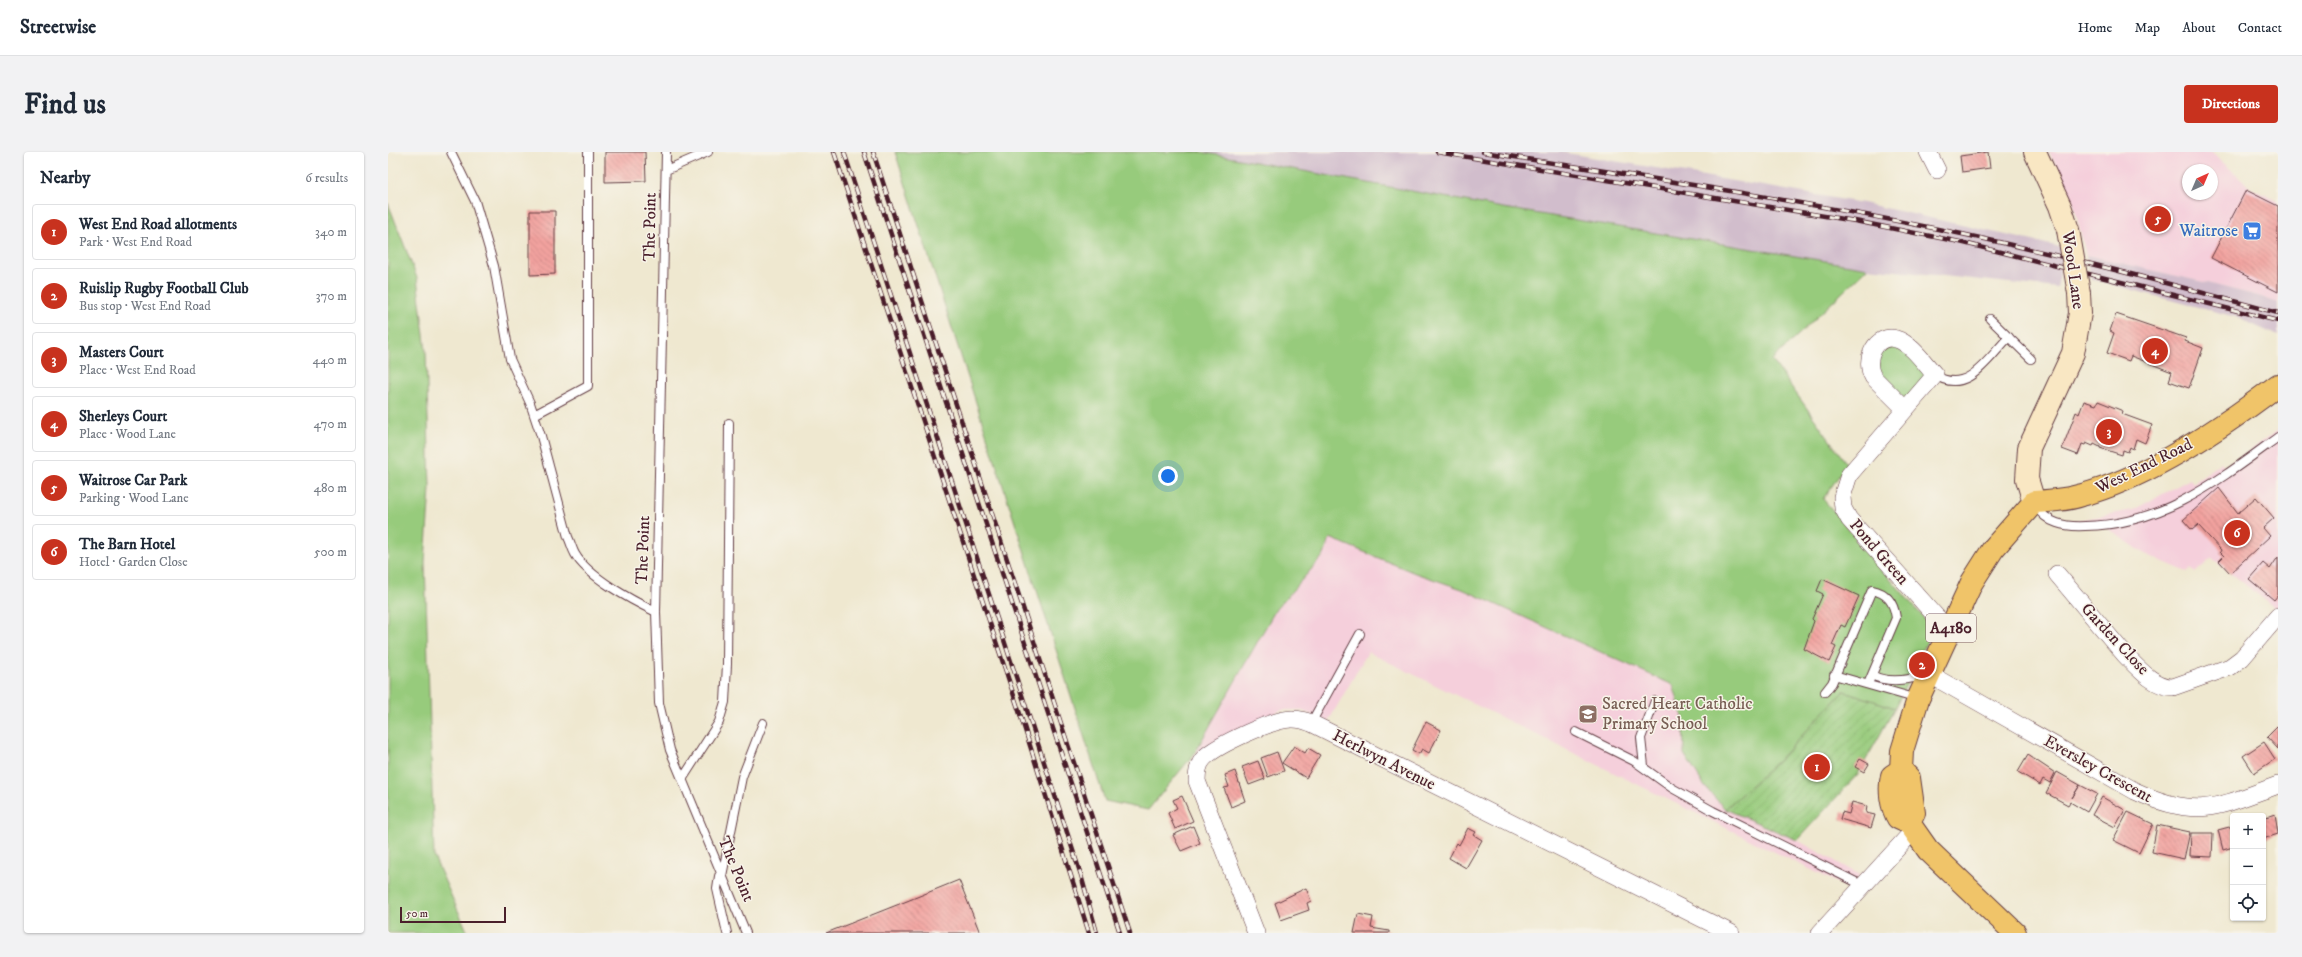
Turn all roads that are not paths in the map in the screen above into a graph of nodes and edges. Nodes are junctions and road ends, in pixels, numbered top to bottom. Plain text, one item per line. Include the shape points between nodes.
1 (450, 152) edge
2 (588, 152) edge
3 (666, 152) edge
4 (708, 152) edge
5 (1928, 152) edge
6 (2035, 152) edge
7 (666, 170) junction
8 (1937, 170) dead end
9 (1990, 319) dead end
10 (2009, 337) junction
11 (2031, 359) dead end
12 (1935, 375) junction
13 (2278, 385) edge
14 (1906, 409) junction
15 (534, 415) junction
16 (729, 423) dead end
17 (2278, 437) edge
18 (2034, 502) junction
19 (2057, 574) dead end
20 (656, 612) junction
21 (2278, 616) edge
22 (1949, 631) junction
23 (1360, 634) dead end
24 (1929, 674) junction
25 (1834, 675) junction
26 (1872, 675) junction
27 (1868, 684) junction
28 (1824, 692) dead end
29 (1918, 699) junction
30 (1655, 701) dead end
31 (763, 723) dead end
32 (1311, 724) junction
33 (1576, 732) dead end
34 (1644, 766) junction
35 (683, 778) junction
36 (2278, 784) edge
37 (1911, 827) junction
38 (722, 876) junction
39 (1862, 885) junction
40 (727, 933) edge
41 (746, 933) edge
42 (1256, 933) edge
43 (1731, 933) edge
44 (1820, 933) edge
45 (2015, 933) edge

1 - 15 lane via 475,201 494,266 510,359
2 - 15 lane via 588,386
3 - 7 lane, The Point
4 - 7 lane
5 - 8 street
6 - 18 street, Wood Lane, bridge via 2068,230 2080,313 2073,353 2029,448 2027,479
7 - 20 lane, The Point
9 - 10 lane
10 - 11 lane
10 - 12 lane via 1963,381 1950,382
12 - 14 street, Pond Green
12 - 14 street via 1906,345 1895,338 1883,340 1871,353 1868,365 1873,377
13 - 18 main road, West End Road via 2217,428 2123,480 2081,496
14 - 22 street, Pond Green via 1849,475 1844,484 1843,508 1849,519
15 - 20 lane via 568,537 576,555 585,566 609,585 634,602
16 - 35 lane via 725,702 715,731
17 - 18 lane via 2215,483 2177,505 2137,520 2104,526 2066,526 2045,517
18 - 22 main road, A4180 via 1982,564
19 - 21 street, Garden Close via 2137,668 2165,687 2173,687 2230,666 2242,658
20 - 35 lane, The Point via 659,703 670,750
22 - 24 main road, A4180
23 - 32 lane
24 - 26 lane via 1912,679 1881,680
24 - 29 main road, A4180
24 - 36 street, Eversley Crescent via 2135,792 2157,801 2178,807 2220,807
25 - 26 lane via 1872,590 1888,597 1896,618
25 - 27 lane
25 - 28 lane via 1832,683
26 - 27 lane
27 - 29 lane
29 - 37 main road, A4180 via 1902,752 1901,770 1909,778 1914,813
30 - 34 lane via 1641,738
31 - 38 lane via 742,777
32 - 42 street, Herlwyn Avenue via 1294,719 1277,721 1223,745 1203,758 1197,771 1197,781
32 - 43 street, Herlwyn Avenue
33 - 34 lane
34 - 39 lane via 1672,788 1713,812
35 - 38 lane, The Point
37 - 39 street
37 - 45 main road via 1928,850
38 - 40 lane via 719,876 717,889
38 - 41 lane, The Point
39 - 44 street

